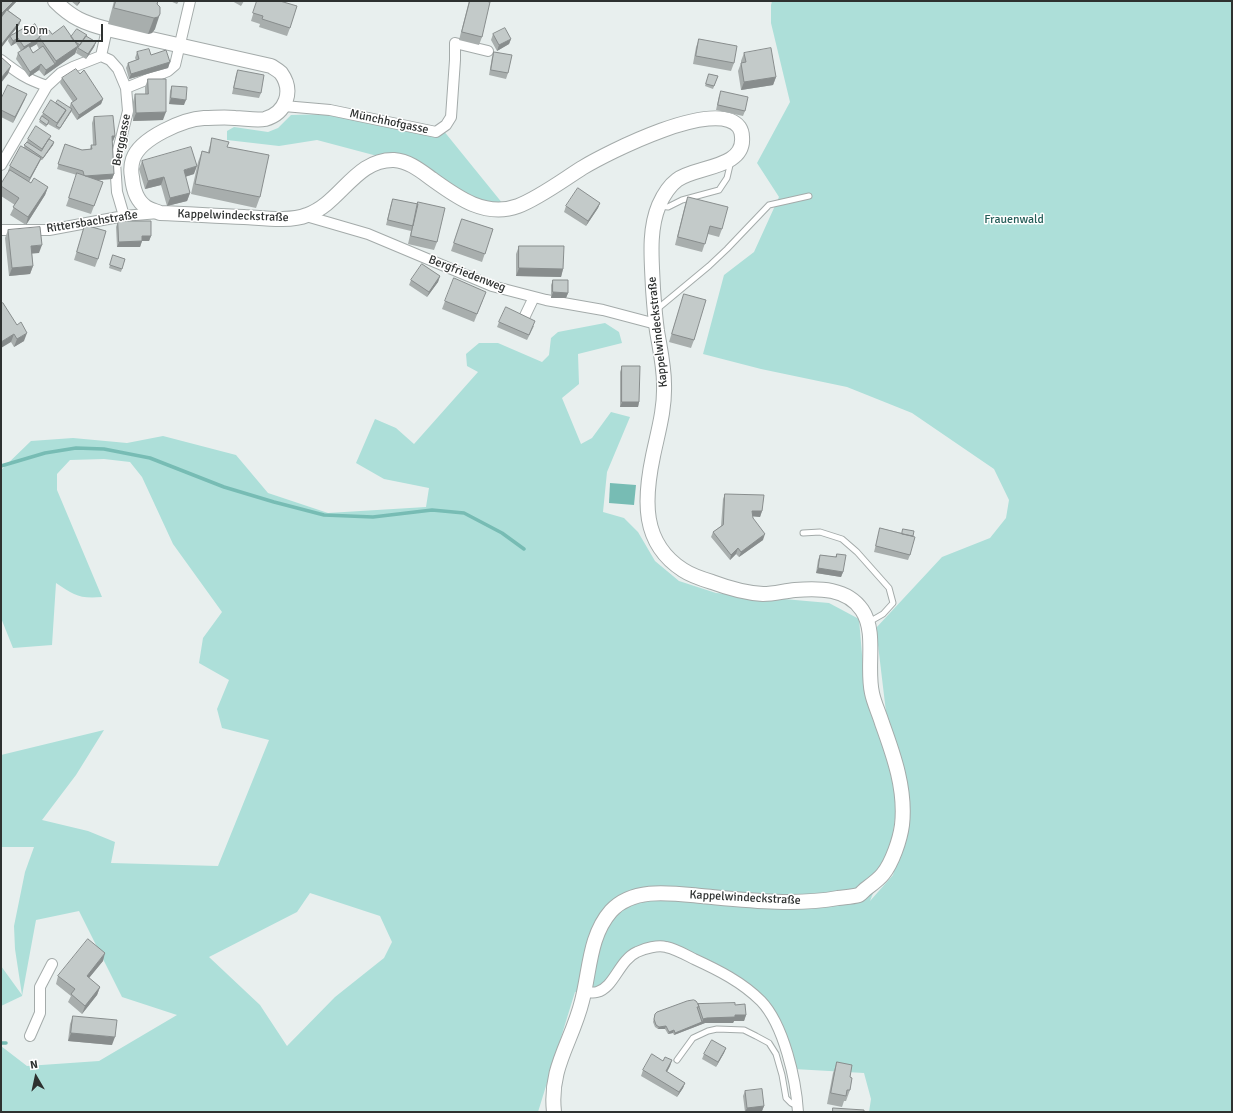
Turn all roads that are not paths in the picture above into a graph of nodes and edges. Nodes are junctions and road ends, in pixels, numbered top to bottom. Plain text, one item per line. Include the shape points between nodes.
1 (55, 1) edge
2 (190, 1) edge
3 (107, 29) junction
4 (180, 46) junction
5 (488, 50) dead end
6 (101, 56) junction
7 (1, 60) edge
8 (47, 86) junction
9 (126, 88) junction
10 (284, 106) junction
11 (732, 158) junction
12 (1, 165) edge
13 (809, 196) dead end
14 (659, 206) junction
15 (160, 213) junction
16 (124, 216) junction
17 (306, 216) junction
18 (1, 230) edge
19 (534, 297) junction
20 (655, 318) junction
21 (524, 320) edge
22 (803, 533) dead end
23 (869, 622) junction
24 (52, 964) dead end
25 (585, 992) junction
26 (30, 1036) dead end
27 (677, 1060) dead end
28 (798, 1109) edge
29 (554, 1112) edge

1 - 3 street via 75,18
2 - 4 street
3 - 4 street
3 - 6 street
4 - 9 street via 175,65 168,71
4 - 10 street via 271,66 280,73 285,83 287,95
5 - 10 street, Münchhofgasse via 455,43 451,117 446,125 436,132 330,110
6 - 8 street via 62,73
6 - 9 street, Berggasse via 110,60 118,69
7 - 8 street via 30,80
8 - 12 street
9 - 16 street, Berggasse via 128,111 115,162 117,192
10 - 15 street, Kappelwindeckstraße via 272,117 263,120 203,118 188,121 150,139 133,158 131,171 138,199 146,207
11 - 14 street, Kappelwindeckstraße via 678,179 670,186
11 - 14 lane via 727,178 719,190 682,200 668,207
11 - 17 street, Kappelwindeckstraße via 738,154 742,141 738,126 722,119 695,121 630,143 587,165 524,204 492,209 463,200 406,162 392,160 376,163 361,171 326,204
13 - 20 lane via 769,205
14 - 20 street, Kappelwindeckstraße via 652,235
15 - 16 street, Rittersbachstraße
15 - 17 street, Kappelwindeckstraße via 263,218
16 - 18 street, Rittersbachstraße via 49,230
17 - 19 street, Bergfriedenweg via 368,234 492,286
19 - 20 street, Bergfriedenweg
19 - 21 street
20 - 23 street, Kappelwindeckstraße via 664,379 664,408 648,477 647,509 650,528 659,545 669,559 682,570 726,587 767,594 820,589 840,592 854,601
22 - 23 lane via 820,532 842,539 889,588 893,603 883,614
23 - 25 street, Kappelwindeckstraße via 869,674 872,694 896,766 903,814 901,834 882,876 859,895 823,901 761,901 669,893 645,894 628,899 613,908 599,928
24 - 26 street via 40,987 40,1013
25 - 28 street via 598,992 611,983 619,969 636,952 652,948 666,947 736,980 762,1002 776,1025 790,1062
25 - 29 street, Kappelwindeckstraße via 555,1074 552,1097
27 - 28 lane via 693,1038 708,1031 744,1030 769,1043 776,1054 786,1098

